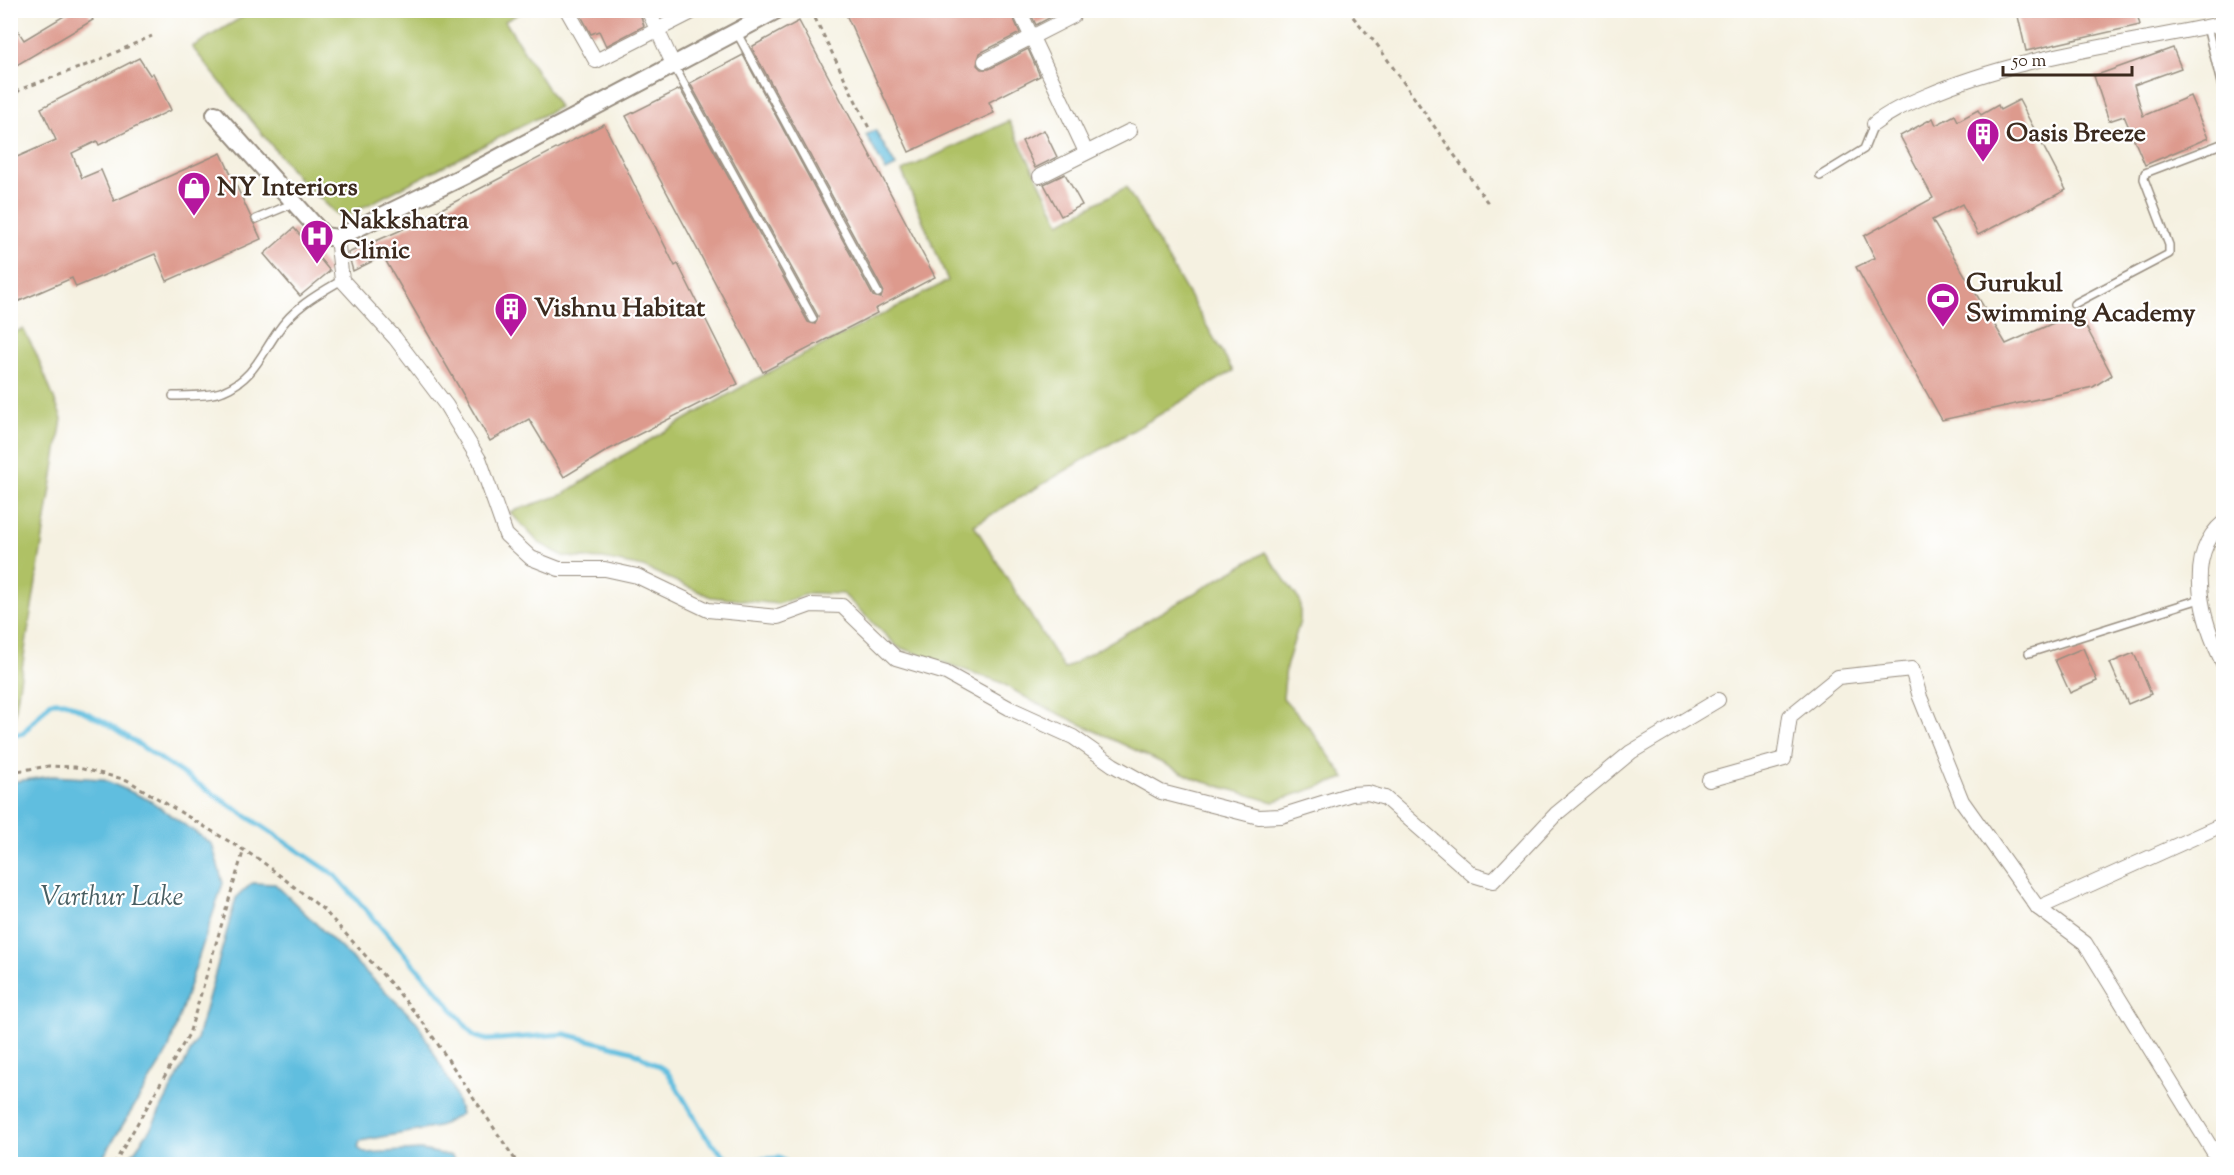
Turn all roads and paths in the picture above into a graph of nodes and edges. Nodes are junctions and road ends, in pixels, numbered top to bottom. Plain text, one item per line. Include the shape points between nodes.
1 (567, 10) edge
2 (648, 10) edge
3 (696, 10) edge
4 (777, 10) edge
5 (811, 10) edge
6 (1019, 10) edge
7 (1347, 10) edge
8 (1073, 16) dead end
9 (2223, 23) edge
10 (2206, 27) junction
11 (657, 30) junction
12 (737, 33) junction
13 (152, 36) dead end
14 (1031, 37) junction
15 (985, 61) dead end
16 (674, 66) junction
17 (2223, 95) edge
18 (10, 99) edge
19 (215, 114) dead end
20 (1874, 124) joint
21 (869, 128) dead end
22 (1130, 131) dead end
23 (2223, 143) edge
24 (1086, 152) junction
25 (1040, 176) dead end
26 (1820, 176) dead end
27 (294, 203) junction
28 (1490, 206) dead end
29 (256, 219) dead end
30 (338, 238) junction
31 (342, 280) junction
32 (878, 293) dead end
33 (2074, 304) dead end
34 (813, 319) dead end
35 (173, 396) dead end
36 (2223, 522) edge
37 (2200, 599) junction
38 (2028, 653) dead end
39 (2223, 664) edge
40 (1718, 700) dead end
41 (10, 772) edge
42 (1709, 780) dead end
43 (2223, 824) edge
44 (244, 849) junction
45 (2038, 908) junction
46 (114, 1164) edge
47 (518, 1164) edge
48 (2221, 1164) edge

1 - 11 street via 596,61
2 - 11 street
3 - 11 street
4 - 12 street
5 - 21 path
6 - 14 street
7 - 28 path via 1378,46
8 - 14 street
9 - 10 street
10 - 17 lane
10 - 20 street via 1992,71 1946,87 1886,114
11 - 16 street
12 - 16 street
12 - 32 lane
13 - 18 path via 21,89
14 - 15 street
14 - 24 street
16 - 30 street
16 - 34 lane
19 - 27 street
20 - 26 lane via 1864,149
22 - 24 street
23 - 33 lane via 2145,173 2169,254
24 - 25 street
27 - 29 lane
27 - 30 street via 324,236
30 - 31 street
31 - 35 lane via 303,302 278,330 246,378 221,392
31 - 40 street via 395,338 446,405 480,461 506,535 531,558 559,569 605,569 637,576 708,610 778,617 811,605 842,606 896,658 946,673 1073,737 1161,792 1259,817 1281,816 1352,794 1376,795 1385,798 1473,875 1493,881 1556,814 1631,752
36 - 37 street via 2209,537 2201,562
37 - 38 lane
37 - 39 street via 2211,640
41 - 44 path via 49,766 104,772 127,780
42 - 45 street via 1785,759 1790,716 1838,677 1912,669 1962,801
43 - 45 street
44 - 46 path via 189,1034
44 - 47 path via 324,910 393,986 425,1025
45 - 48 street via 2085,943

